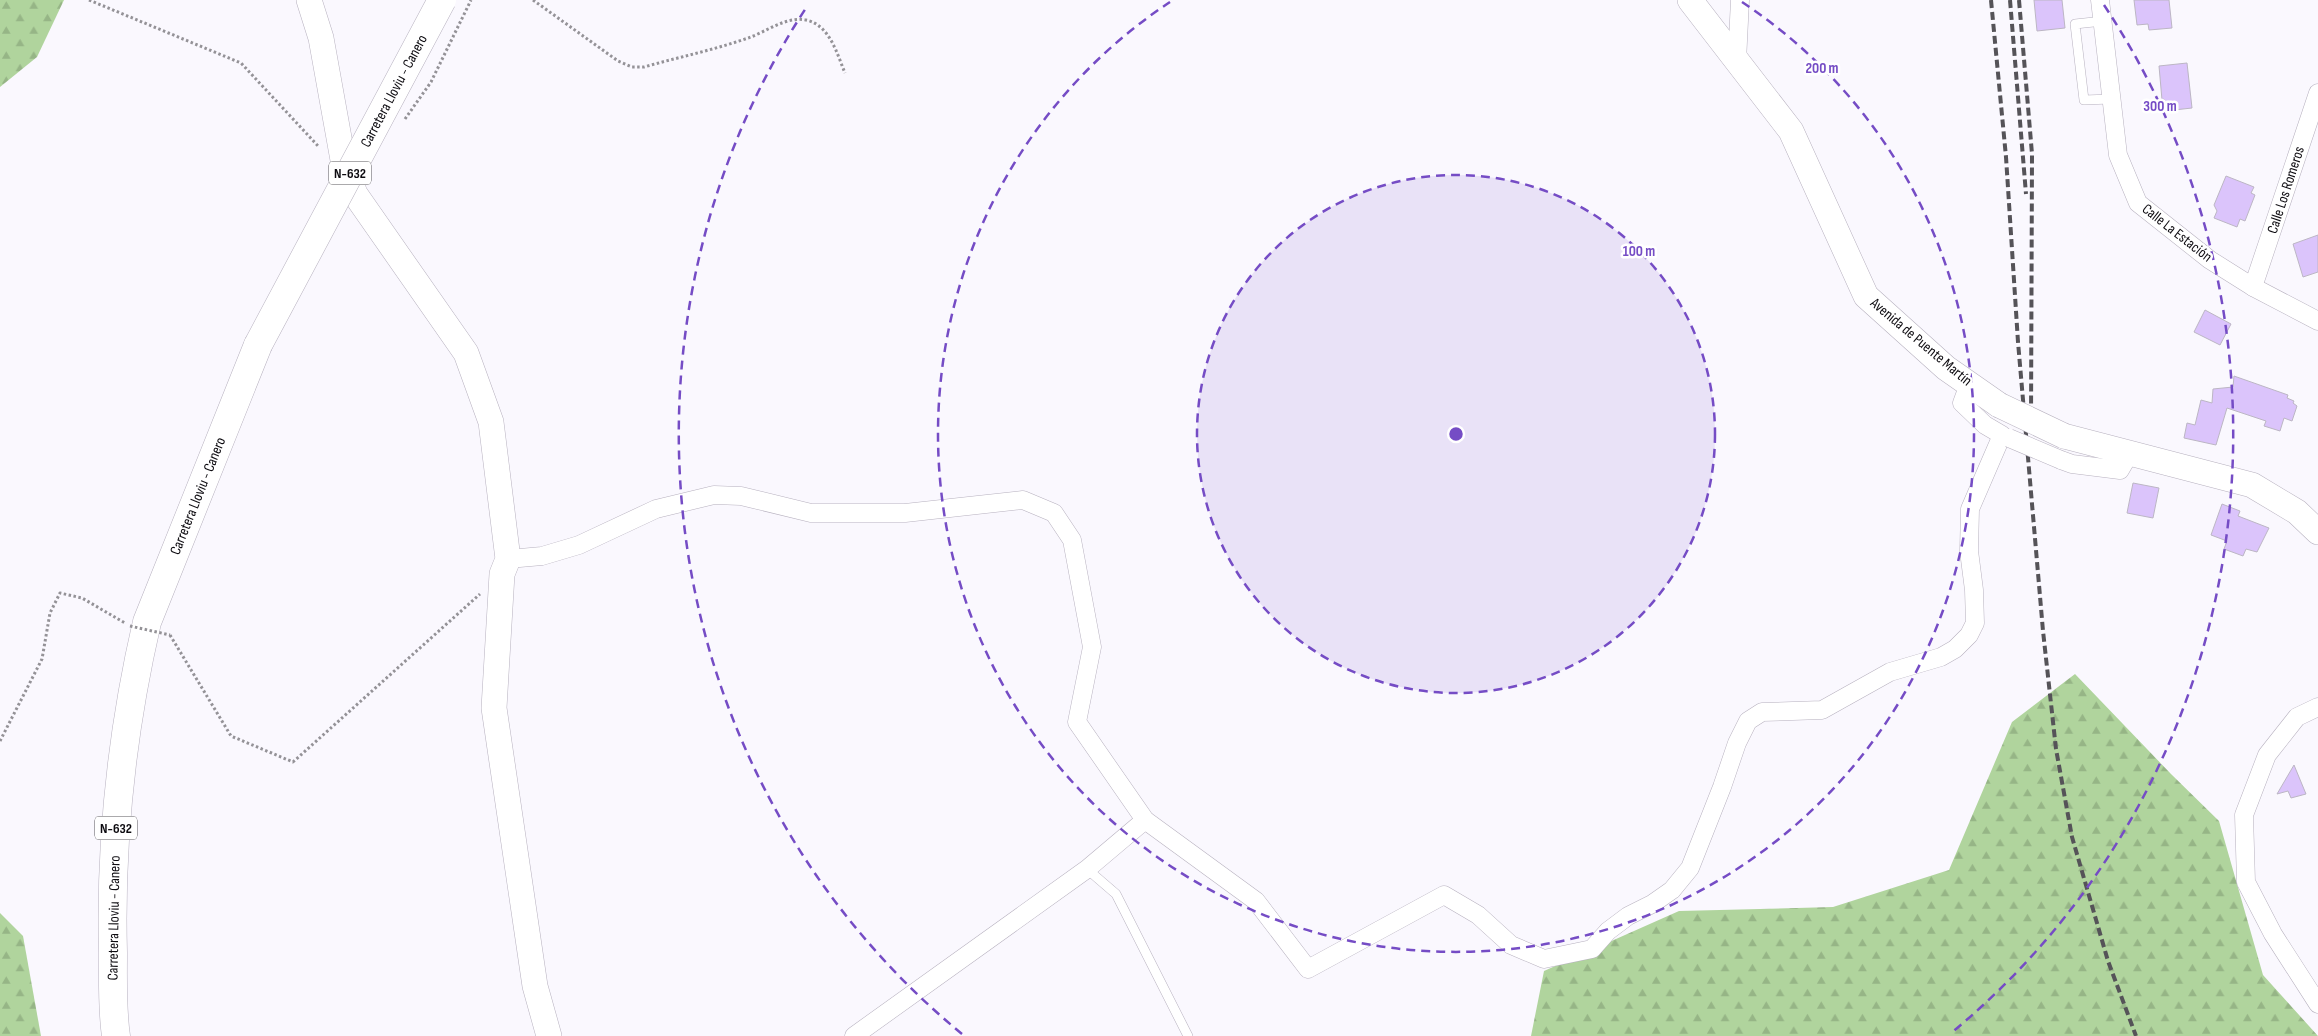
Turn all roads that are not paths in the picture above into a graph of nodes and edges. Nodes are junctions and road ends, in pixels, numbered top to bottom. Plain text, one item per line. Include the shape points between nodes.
1 (309, 0) edge
2 (442, 0) edge
3 (1690, 0) edge
4 (1740, 0) edge
5 (2100, 0) edge
6 (2102, 21) junction
7 (1737, 61) junction
8 (2318, 93) edge
9 (2111, 99) junction
10 (2253, 287) junction
11 (2318, 321) edge
12 (1969, 384) junction
13 (2006, 437) junction
14 (2062, 448) junction
15 (2318, 532) edge
16 (505, 566) junction
17 (2318, 707) edge
18 (1145, 820) junction
19 (1087, 869) junction
20 (2318, 1004) edge
21 (116, 1036) edge
22 (549, 1036) edge
23 (854, 1036) edge
24 (1188, 1036) edge

1 - 16 street via 321,38 343,160 355,194 466,353 491,422
2 - 21 highway, Carretera Lloviu - Canero / N-632, bridge via 258,345 147,622 119,783 112,899
3 - 7 street, Avenida de Puente Martín
4 - 7 street
5 - 6 street, Calle La Estación
6 - 9 street, Calle La Estación
6 - 9 lane via 2075,24 2084,100
7 - 12 street, Avenida de Puente Martín via 1791,131 1866,296 1946,368
8 - 10 street, Calle Los Romeros
9 - 10 street, Calle La Estación via 2118,154 2138,203 2210,260
10 - 11 street, Calle La Estación
12 - 13 street via 1962,402 1985,425
12 - 14 street, Avenida de Puente Martín, bridge
13 - 14 street, bridge
13 - 18 street via 1970,509 1969,551 1975,623 1969,635 1956,649 1941,658 1890,672 1822,710 1762,712 1748,721 1690,868 1672,890 1628,916 1592,949 1544,959 1511,946 1478,915 1444,895 1308,969 1256,901
14 - 15 street, Avenida de Puente Martín via 2130,453 2252,485 2297,512
16 - 18 street via 579,545 656,510 714,495 741,496 811,513 905,513 1023,500 1054,514 1072,540 1092,647 1077,722
16 - 22 street via 494,708 535,986
17 - 20 street via 2297,717 2267,755 2244,815 2246,882
18 - 19 street
19 - 23 street
19 - 24 lane via 1116,894

